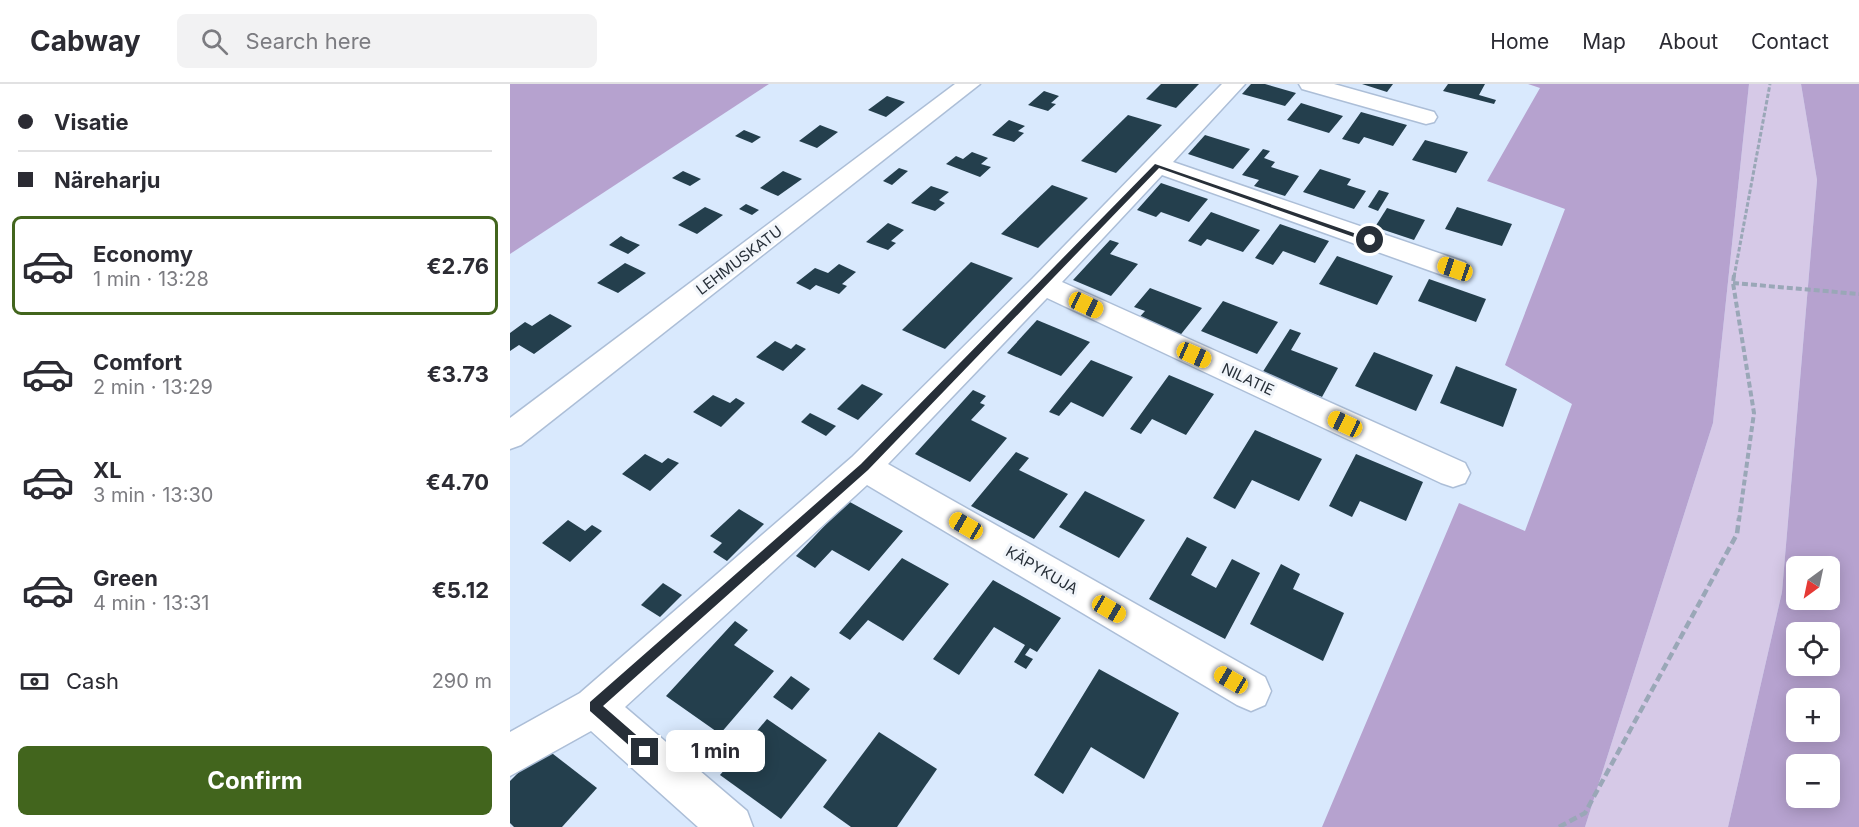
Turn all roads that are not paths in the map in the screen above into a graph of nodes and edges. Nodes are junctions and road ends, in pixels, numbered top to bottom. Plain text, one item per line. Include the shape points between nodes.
1 (969, 84) edge
2 (1234, 84) edge
3 (1310, 84) edge
4 (1426, 117) dead end
5 (1158, 165) junction
6 (1455, 269) dead end
7 (1043, 285) junction
8 (510, 435) edge
9 (864, 467) junction
10 (1453, 473) dead end
11 (1251, 692) dead end
12 (594, 706) junction
13 (510, 755) edge
14 (731, 827) edge

1 - 8 street, LEHMUSKATU
2 - 5 street
3 - 4 street
5 - 6 street
5 - 7 street
7 - 9 street
7 - 10 street, NILATIE
9 - 11 street, KÄPYKUJA
9 - 12 street
12 - 13 street
12 - 14 street

